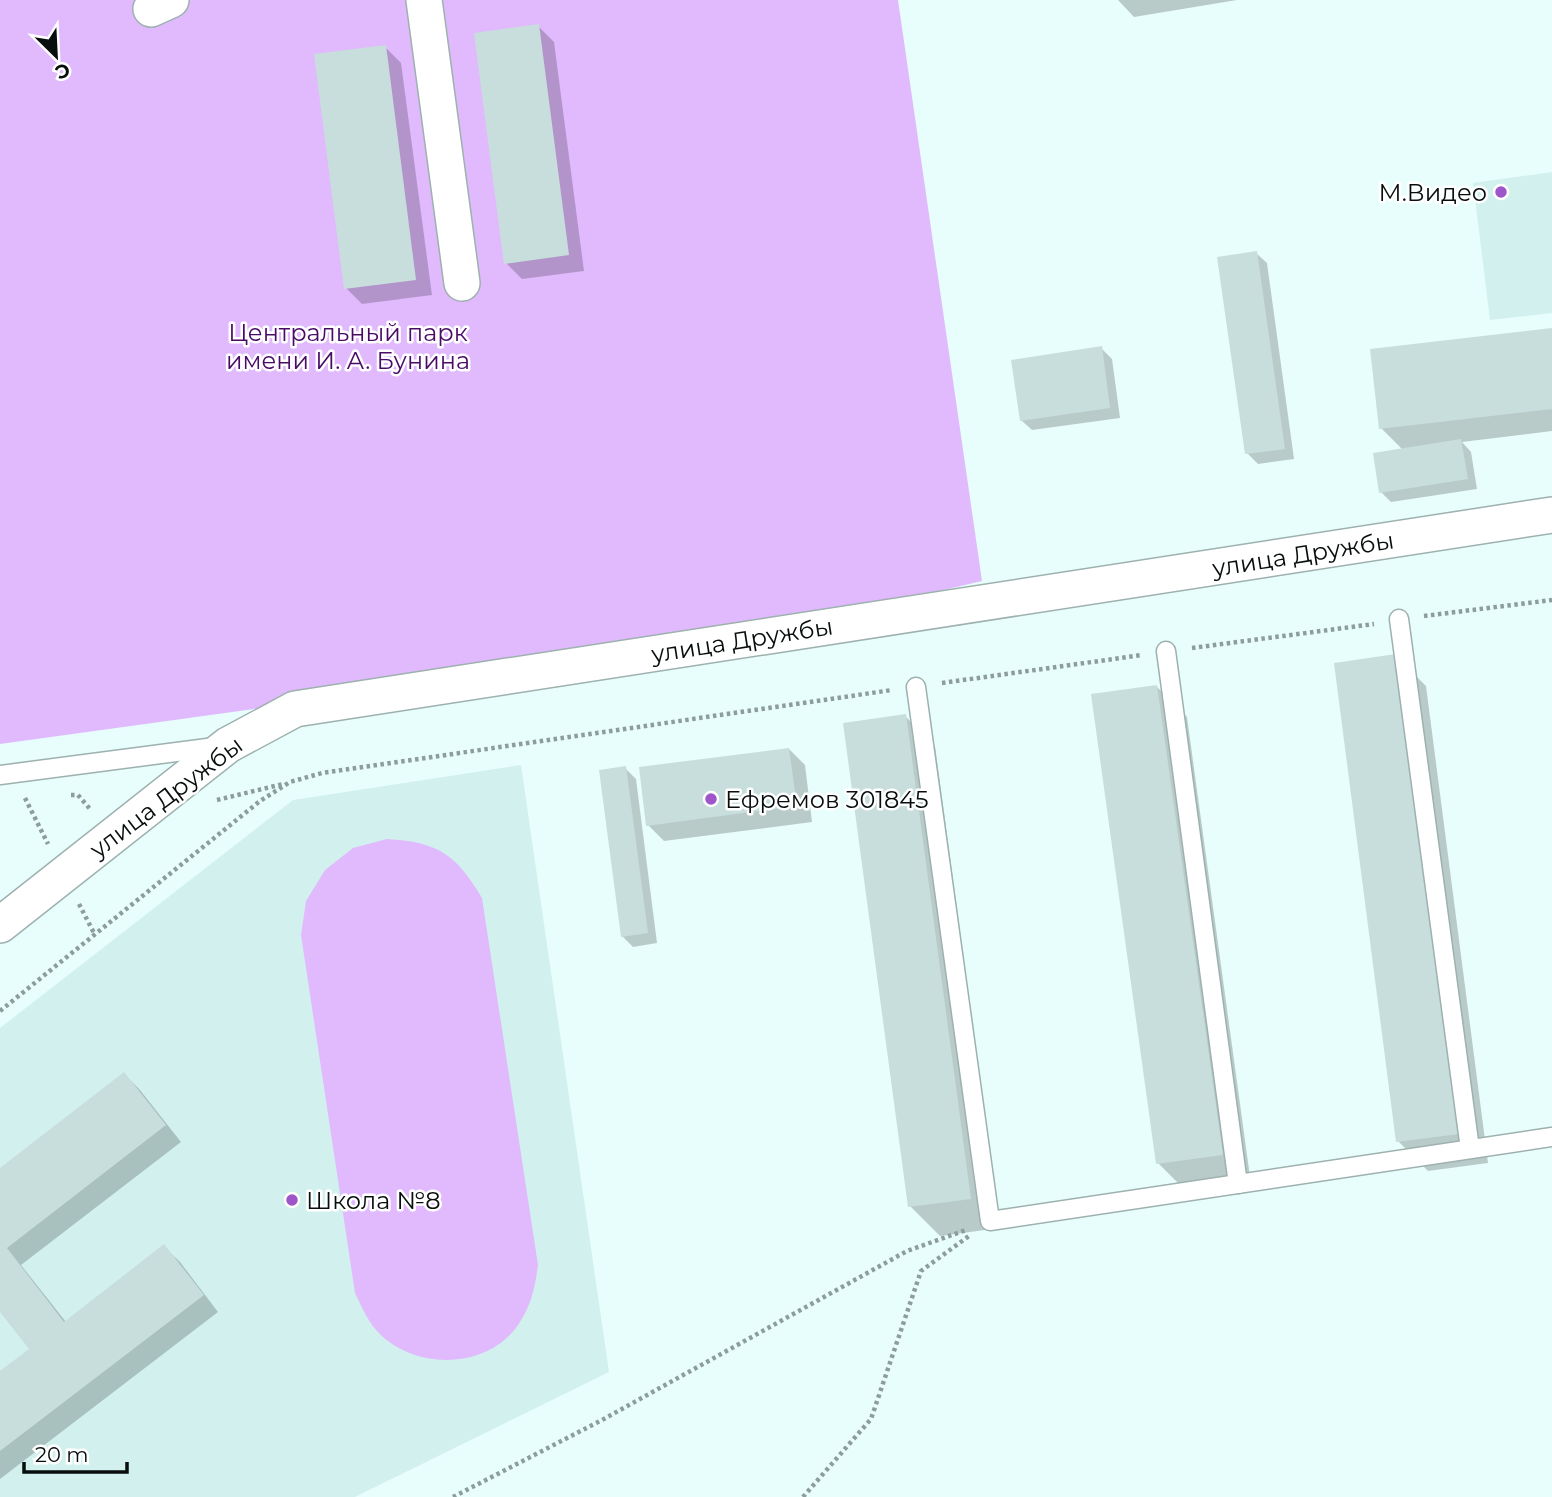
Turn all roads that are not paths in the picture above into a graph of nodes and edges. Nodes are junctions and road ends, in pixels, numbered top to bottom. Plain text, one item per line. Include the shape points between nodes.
1 (424, 0) edge
2 (463, 283) dead end
3 (1552, 515) edge
4 (1399, 619) road end
5 (1166, 651) road end
6 (916, 687) road end
7 (228, 745) junction
8 (0, 775) edge
9 (0, 925) edge
10 (1552, 1137) edge
11 (1470, 1149) junction
12 (1238, 1184) junction

1 - 2 street
3 - 7 street, улица Дружбы via 295,709
4 - 11 lane
5 - 12 lane
6 - 12 lane via 990,1222
7 - 8 lane
7 - 9 street, улица Дружбы
10 - 11 lane
11 - 12 lane

